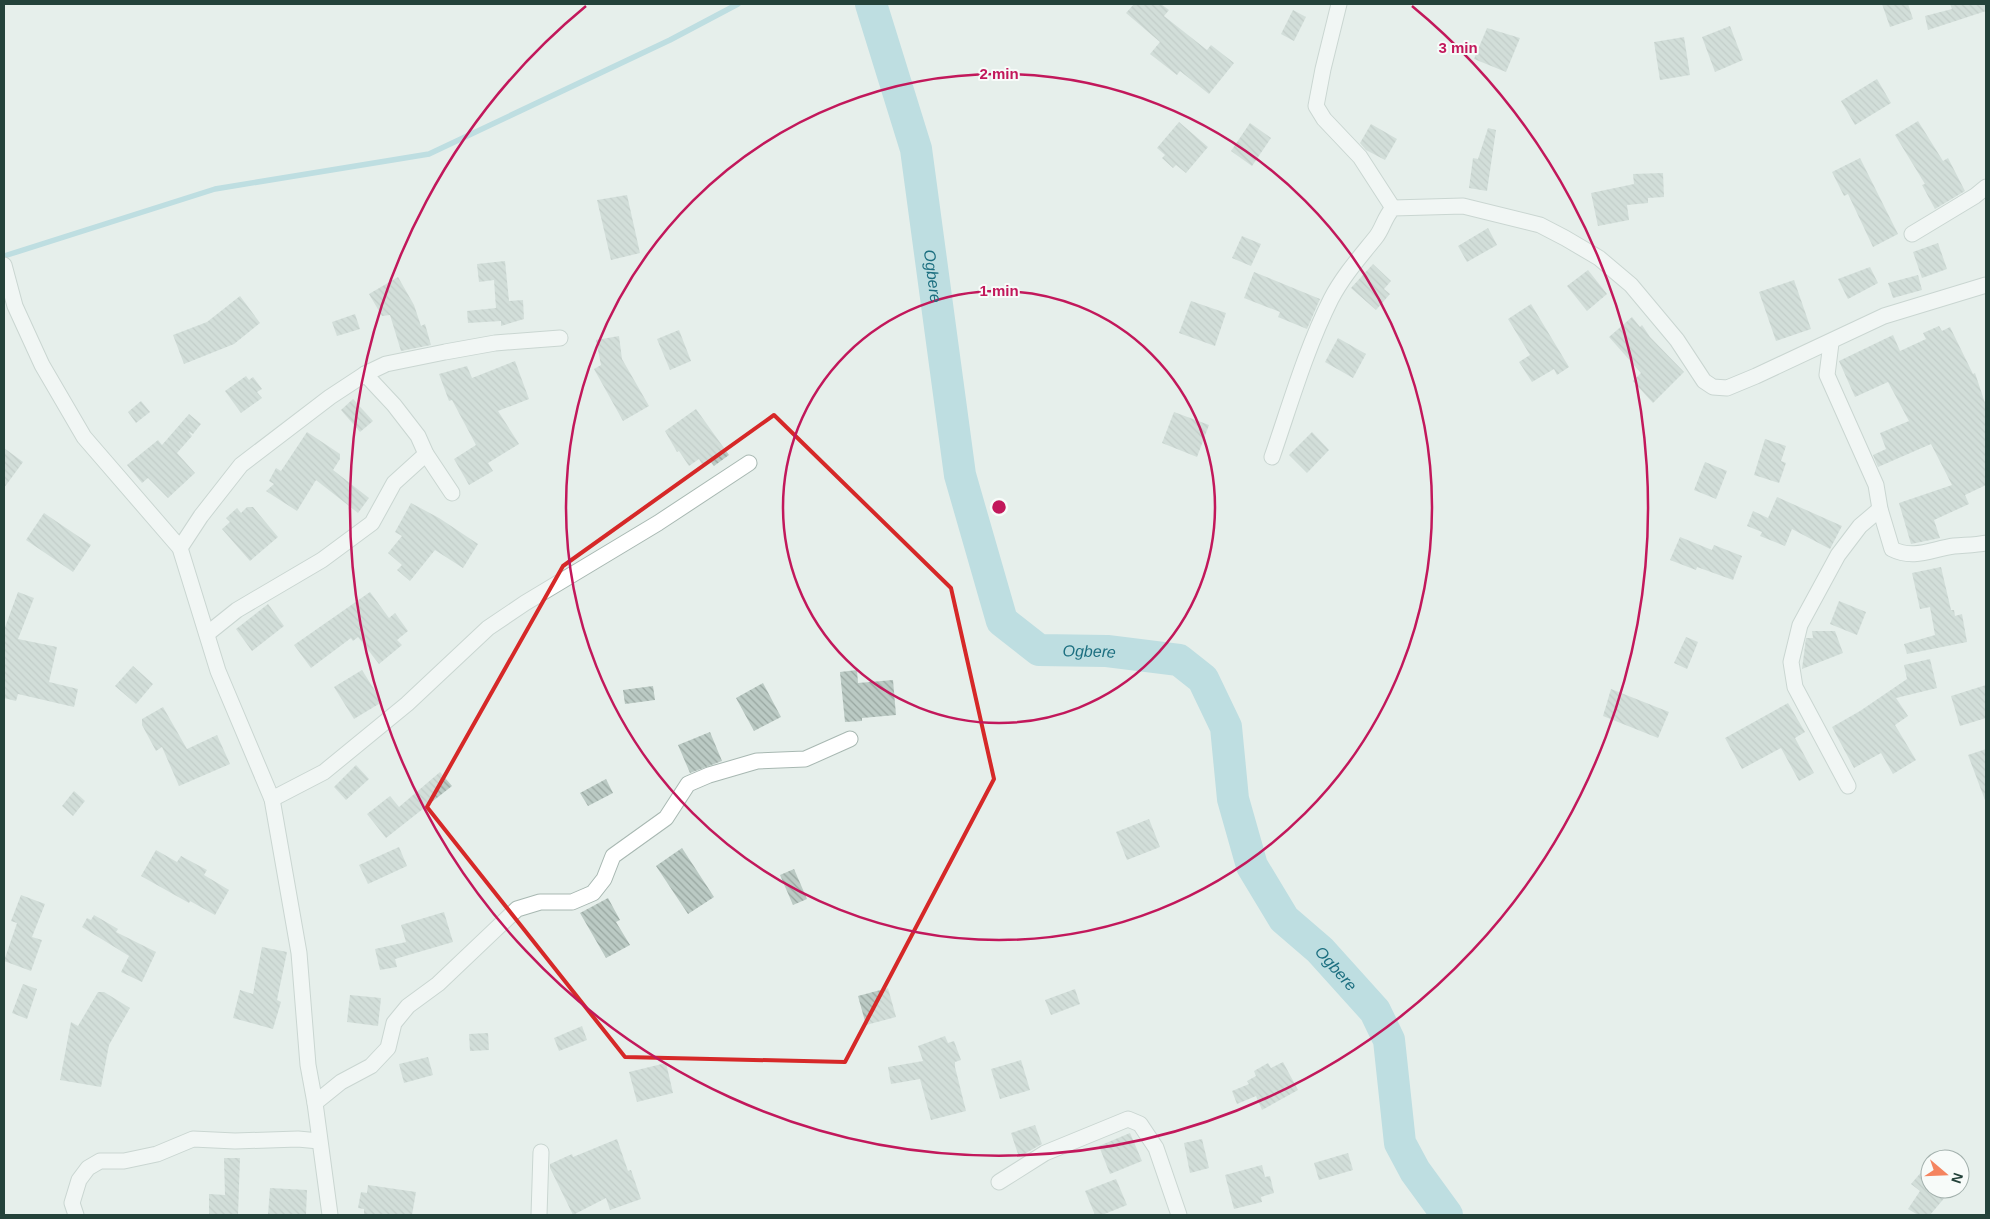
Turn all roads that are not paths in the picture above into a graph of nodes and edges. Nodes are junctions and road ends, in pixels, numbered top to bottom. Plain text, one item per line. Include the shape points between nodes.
1 (1339, 4) edge
2 (1986, 187) edge
3 (1394, 208) junction
4 (1912, 234) dead end
5 (4, 265) edge
6 (1986, 285) edge
7 (560, 338) dead end
8 (1831, 343) junction
9 (366, 374) junction
10 (426, 454) junction
11 (1272, 457) dead end
12 (749, 463) dead end
13 (452, 493) dead end
14 (1880, 509) junction
15 (1986, 543) edge
16 (180, 548) junction
17 (207, 634) junction
18 (850, 739) dead end
19 (1848, 786) dead end
20 (272, 799) junction
21 (315, 1103) junction
22 (319, 1141) junction
23 (541, 1152) dead end
24 (999, 1182) dead end
25 (76, 1215) edge
26 (330, 1215) edge
27 (539, 1215) edge
28 (1179, 1215) edge

1 - 3 street via 1316,106 1360,157
2 - 4 street
3 - 8 street via 1463,206 1540,225 1566,238 1599,258 1630,285 1677,340 1704,381 1713,387 1727,388
3 - 11 street via 1332,298 1316,333
5 - 16 street via 15,306 42,365 84,437
6 - 8 street via 1884,316
7 - 9 street via 495,343 445,352 386,364
8 - 14 street via 1827,374 1876,485
9 - 10 street via 418,436
9 - 16 street via 330,396 242,465
10 - 13 street
10 - 17 street via 394,483 372,523 322,560 237,610
12 - 20 street via 488,628 406,704 324,772
14 - 15 street via 1892,549 1903,554 1925,554 1952,546
14 - 19 street via 1860,526 1838,555 1800,625 1791,662 1795,687
16 - 17 street
17 - 20 street via 218,671
18 - 21 street via 805,759 757,761 688,784 666,818 613,856 604,879 593,893 572,902 540,902 517,909 438,984 408,1006 394,1023 388,1048 371,1066 341,1082
20 - 21 street via 299,953 308,1065
21 - 22 street
22 - 25 street via 193,1139 157,1154 124,1161 100,1161 88,1168 79,1180 72,1203
22 - 26 street
23 - 27 street
24 - 28 street via 1045,1153 1128,1119 1140,1124 1156,1148

